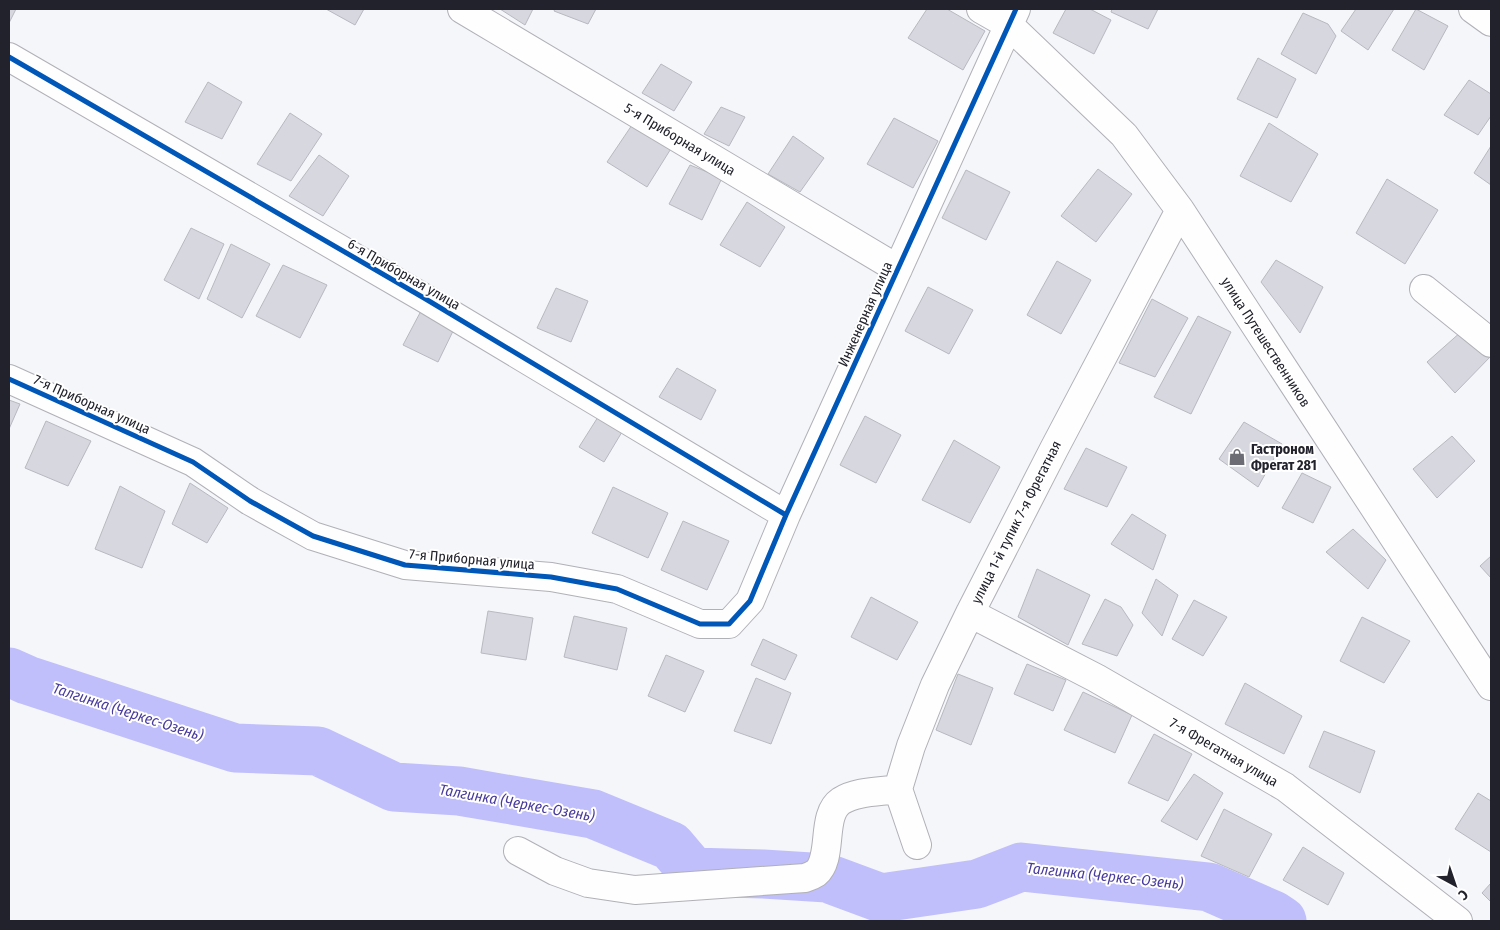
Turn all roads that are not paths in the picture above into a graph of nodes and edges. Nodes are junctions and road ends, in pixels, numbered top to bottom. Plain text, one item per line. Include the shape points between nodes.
1 (462, 9) edge
2 (981, 9) edge
3 (1473, 9) edge
4 (1012, 17) edge
5 (1491, 22) edge
6 (9, 57) edge
7 (1180, 210) junction
8 (898, 269) junction
9 (1424, 289) dead end
10 (1491, 343) edge
11 (9, 379) edge
12 (786, 515) junction
13 (970, 613) junction
14 (729, 624) joint
15 (1488, 674) edge
16 (898, 789) junction
17 (917, 845) dead end
18 (518, 851) dead end
19 (1458, 921) edge

1 - 8 street, 5-я Приборная улица
2 - 4 street, улица Путешественников
3 - 5 street
4 - 7 street, улица Путешественников via 1124,135
4 - 8 street, Инженерная улица
6 - 12 street, 6-я Приборная улица via 424,298
7 - 13 street, улица 1-й тупик 7-я Фрегатная
7 - 15 street, улица Путешественников
8 - 12 street, Инженерная улица
9 - 10 street
11 - 14 street, 7-я Приборная улица via 193,462 250,501 313,536 405,565 551,577 617,590 700,624
12 - 14 street, Инженерная улица via 750,601
13 - 16 street, улица 1-й тупик 7-я Фрегатная via 935,686
13 - 19 street, 7-я Фрегатная улица via 1096,678 1285,787
16 - 17 street
16 - 18 street via 853,796 840,802 832,813 823,861 816,872 805,878 635,890 588,883 555,871

